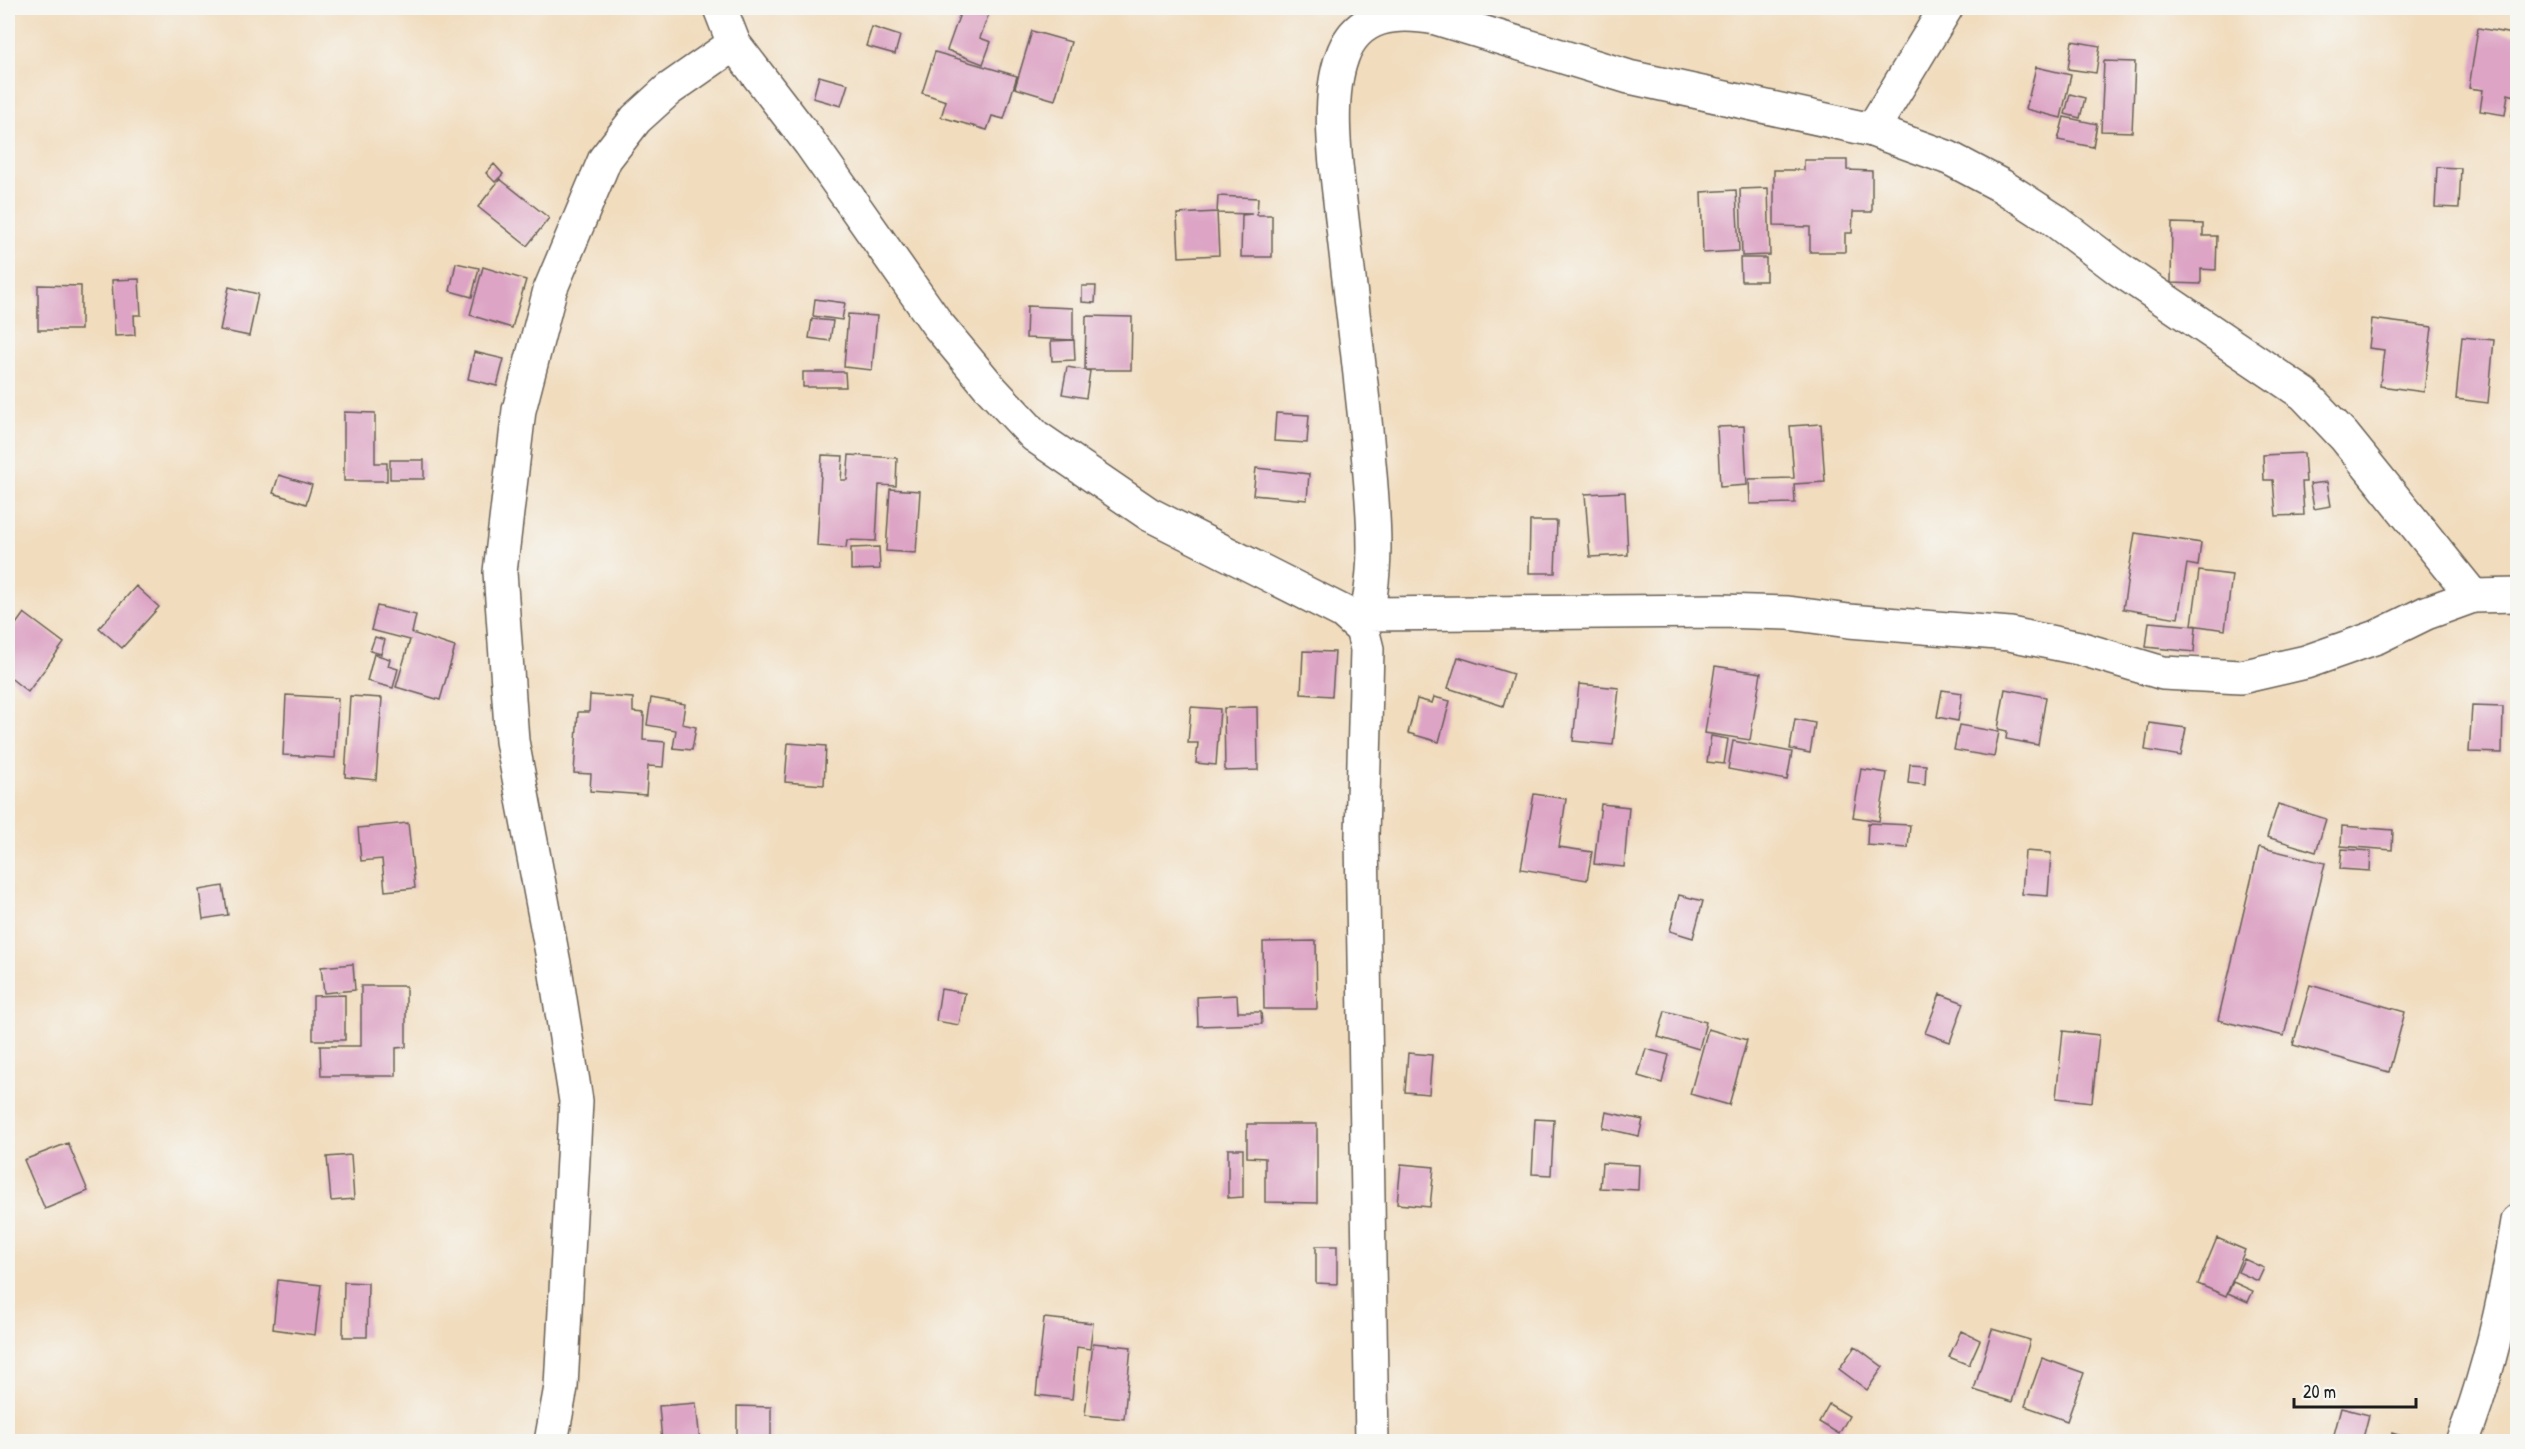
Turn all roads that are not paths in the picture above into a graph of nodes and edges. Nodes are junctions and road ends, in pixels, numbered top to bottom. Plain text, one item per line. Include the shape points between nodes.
1 (720, 8) edge
2 (1946, 8) edge
3 (734, 44) junction
4 (1872, 130) junction
5 (2517, 595) edge
6 (2473, 596) junction
7 (1364, 622) junction
8 (2517, 1221) edge
9 (551, 1442) edge
10 (1372, 1442) edge
11 (2462, 1442) edge

1 - 3 street
2 - 4 street
3 - 7 street via 810,143 938,325 1035,436 1149,514
3 - 9 street via 668,90 636,119 605,159 549,290 519,410 500,572 512,741 576,1101 561,1387
4 - 6 street via 1949,158 2002,186 2304,394 2344,436
4 - 7 street via 1629,78 1436,18 1384,16 1354,34 1342,57 1335,92 1335,158 1359,353 1372,503 1371,581
5 - 6 street
6 - 7 street via 2327,655 2241,677 2163,673 2079,648 2010,634 1788,613 1721,611
7 - 10 street via 1362,836
8 - 11 street via 2509,1278 2480,1396

